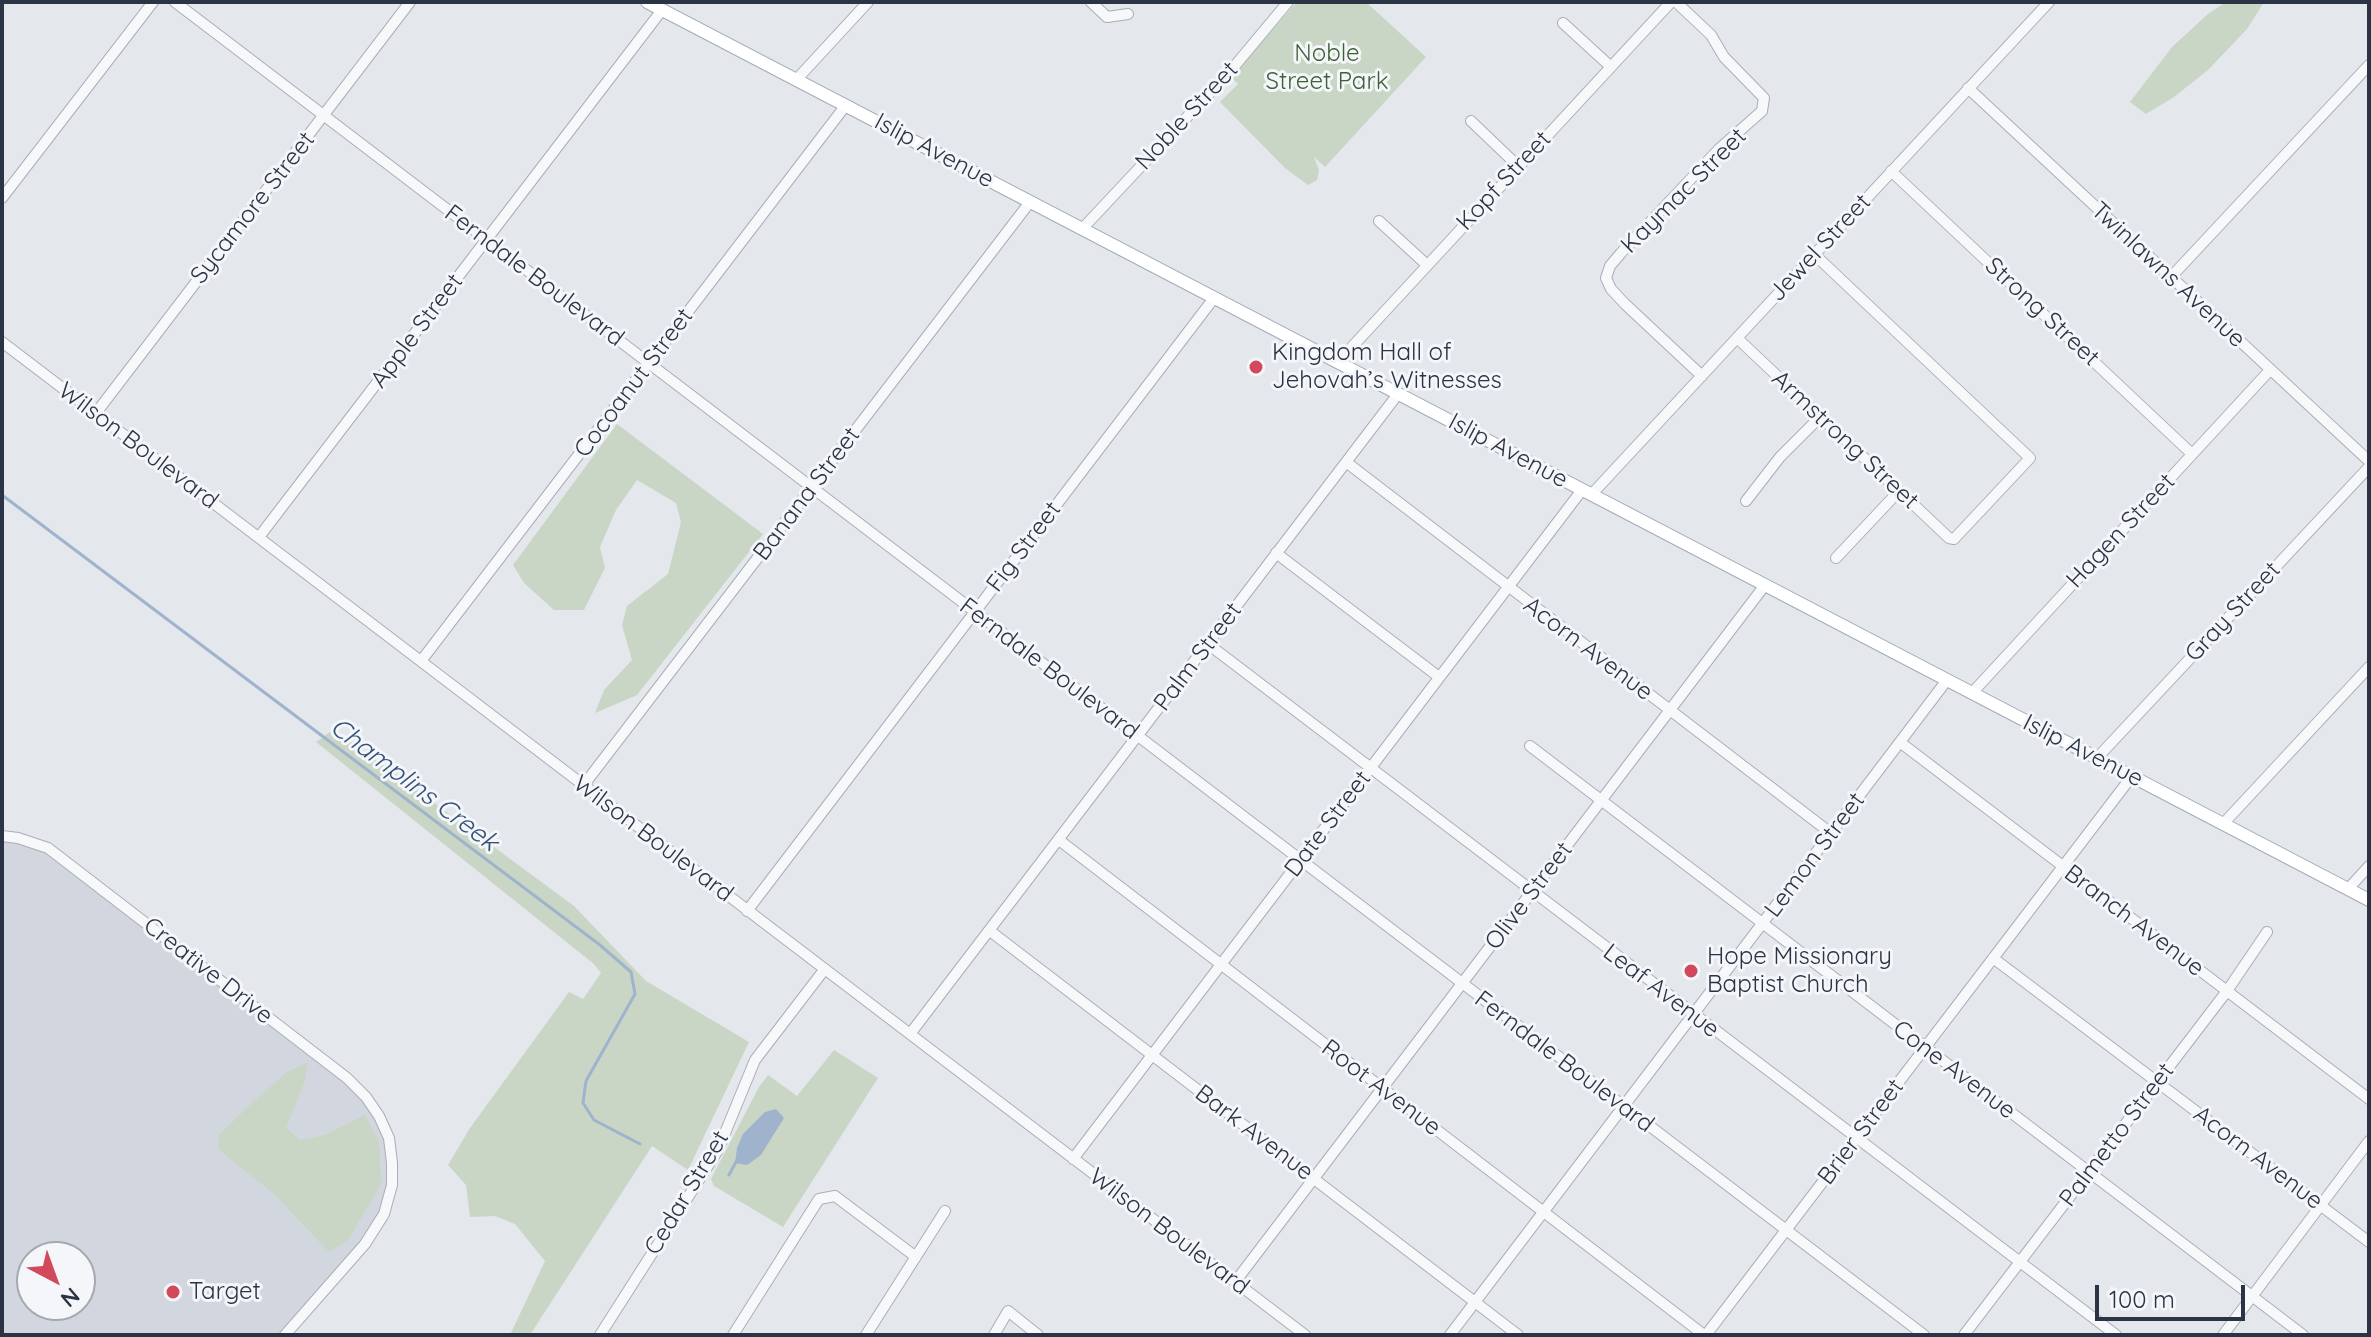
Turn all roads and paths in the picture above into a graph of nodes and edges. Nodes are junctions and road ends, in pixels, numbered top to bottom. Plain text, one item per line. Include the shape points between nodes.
1 (153, 2) edge
2 (175, 2) edge
3 (410, 2) edge
4 (647, 2) edge
5 (868, 2) edge
6 (1091, 2) edge
7 (1288, 2) edge
8 (1674, 2) edge
9 (2049, 2) edge
10 (662, 10) junction
11 (1128, 14) dead end
12 (1563, 23) dead end
13 (2369, 65) edge
14 (1611, 67) junction
15 (797, 79) junction
16 (1968, 88) junction
17 (846, 105) junction
18 (324, 116) junction
19 (1471, 121) dead end
20 (1518, 166) junction
21 (1891, 171) junction
22 (2, 198) edge
23 (1030, 202) junction
24 (1379, 221) dead end
25 (1083, 228) junction
26 (486, 239) junction
27 (1815, 255) junction
28 (1427, 265) junction
29 (2171, 277) junction
30 (1214, 298) junction
31 (1737, 338) junction
32 (2, 342) edge
33 (1338, 362) junction
34 (649, 363) junction
35 (2270, 370) junction
36 (1702, 376) junction
37 (1398, 394) junction
38 (96, 413) junction
39 (1820, 417) junction
40 (2192, 454) junction
41 (1346, 462) junction
42 (2369, 464) edge
43 (812, 488) junction
44 (1899, 491) junction
45 (1587, 493) junction
46 (1746, 501) dead end
47 (259, 537) junction
48 (1276, 553) junction
49 (1836, 558) dead end
50 (1765, 585) junction
51 (1508, 588) junction
52 (974, 612) junction
53 (1208, 644) junction
54 (421, 661) junction
55 (2369, 667) edge
56 (1439, 677) junction
57 (1947, 680) junction
58 (1972, 693) junction
59 (1670, 711) junction
60 (1137, 736) junction
61 (1901, 743) junction
62 (1530, 746) dead end
63 (2097, 758) junction
64 (1370, 768) junction
65 (2132, 776) junction
66 (583, 786) junction
67 (1601, 801) junction
68 (2223, 824) junction
69 (1832, 834) junction
70 (2, 836) edge
71 (1059, 840) junction
72 (1300, 861) junction
73 (2369, 866) edge
74 (2063, 867) junction
75 (2348, 889) junction
76 (1532, 892) junction
77 (2369, 900) edge
78 (747, 911) junction
79 (1763, 925) junction
80 (990, 931) junction
81 (2267, 932) dead end
82 (1993, 958) junction
83 (1220, 966) junction
84 (824, 970) junction
85 (1462, 984) junction
86 (2227, 991) junction
87 (1694, 1016) junction
88 (910, 1034) junction
89 (1925, 1048) junction
90 (1152, 1055) junction
91 (2158, 1082) junction
92 (1383, 1088) junction
93 (2369, 1099) edge
94 (1623, 1107) junction
95 (1856, 1138) junction
96 (2369, 1141) edge
97 (1073, 1159) junction
98 (2089, 1172) junction
99 (1314, 1179) junction
100 (2320, 1206) junction
101 (945, 1211) dead end
102 (1543, 1212) junction
103 (1786, 1231) junction
104 (2369, 1242) edge
105 (916, 1257) junction
106 (2020, 1262) junction
107 (1235, 1282) junction
108 (2252, 1297) junction
109 (1476, 1302) junction
110 (285, 1335) edge
111 (600, 1335) edge
112 (733, 1335) edge
113 (866, 1335) edge
114 (994, 1335) edge
115 (1038, 1335) edge
116 (1305, 1335) edge
117 (1450, 1335) edge
118 (1518, 1335) edge
119 (1705, 1335) edge
120 (1924, 1335) edge
121 (1964, 1335) edge
122 (2116, 1335) edge
123 (2223, 1335) edge
124 (2303, 1335) edge

1 - 22 street
2 - 18 street, Ferndale Boulevard
3 - 18 street, Sycamore Street
4 - 10 main road, Islip Avenue
5 - 15 street
6 - 11 street via 1107,17
7 - 25 street, Noble Street
8 - 14 street, Kopf Street
8 - 36 street, Kaymac Street via 1711,35 1724,57 1764,98 1762,111 1631,242 1606,278 1625,304
9 - 16 street, Jewel Street
10 - 15 main road, Islip Avenue
10 - 26 street, Apple Street
12 - 14 street
13 - 29 street
14 - 20 street, Kopf Street
15 - 17 main road, Islip Avenue
16 - 21 street, Jewel Street
16 - 29 street, Twinlawns Avenue
17 - 23 main road, Islip Avenue
17 - 34 street, Cocoanut Street
18 - 26 street, Ferndale Boulevard
18 - 38 street, Sycamore Street
19 - 20 street
20 - 28 street, Kopf Street
21 - 27 street, Jewel Street
21 - 40 street, Strong Street
23 - 25 main road, Islip Avenue
23 - 43 street, Banana Street
24 - 28 street
25 - 30 main road, Islip Avenue
26 - 34 street, Ferndale Boulevard
26 - 47 street, Apple Street
27 - 31 street, Jewel Street
27 - 44 street, Armstrong Street via 2030,458 1954,539
28 - 33 street, Kopf Street
29 - 35 street, Twinlawns Avenue
30 - 33 main road, Islip Avenue
30 - 52 street, Fig Street
31 - 36 street, Jewel Street
31 - 39 street, Armstrong Street
32 - 38 street, Wilson Boulevard
33 - 37 main road, Islip Avenue
34 - 43 street, Ferndale Boulevard
34 - 54 street, Cocoanut Street
35 - 40 street, Hagen Street
35 - 42 street, Twinlawns Avenue
36 - 45 street, Jewel Street
37 - 41 street, Palm Street
37 - 45 main road, Islip Avenue
38 - 47 street, Wilson Boulevard
39 - 44 street, Armstrong Street
39 - 46 street
40 - 58 street, Hagen Street
41 - 48 street, Palm Street
41 - 51 street, Acorn Avenue
42 - 63 street, Gray Street
43 - 52 street, Ferndale Boulevard
43 - 66 street, Banana Street
44 - 49 street
45 - 50 main road, Islip Avenue
45 - 51 street, Date Street
47 - 54 street, Wilson Boulevard
48 - 53 street, Palm Street
48 - 56 street
50 - 57 main road, Islip Avenue
50 - 59 street, Olive Street
51 - 56 street, Date Street
51 - 59 street, Acorn Avenue
52 - 60 street, Ferndale Boulevard
52 - 78 street, Fig Street
53 - 60 street, Palm Street
53 - 64 street, Leaf Avenue
54 - 66 street, Wilson Boulevard
55 - 68 street
56 - 64 street, Date Street
57 - 58 main road, Islip Avenue
57 - 61 street, Lemon Street
58 - 63 main road, Islip Avenue
59 - 67 street, Olive Street
59 - 69 street, Acorn Avenue
60 - 71 street, Palm Street
60 - 72 street, Ferndale Boulevard
61 - 69 street, Lemon Street
61 - 74 street, Branch Avenue
62 - 67 street, Cone Avenue
63 - 65 main road, Islip Avenue
64 - 72 street, Date Street
64 - 76 street, Leaf Avenue
65 - 68 main road, Islip Avenue
65 - 74 street, Brier Street
66 - 78 street, Wilson Boulevard
67 - 76 street, Olive Street
67 - 79 street, Cone Avenue
68 - 75 main road, Islip Avenue
69 - 79 street, Lemon Street
70 - 110 street, Creative Drive via 48,848 366,1097 389,1138 392,1185 384,1214 365,1244
71 - 80 street, Palm Street
71 - 83 street, Root Avenue
72 - 83 street, Date Street
72 - 85 street, Ferndale Boulevard
73 - 75 street
74 - 82 street, Brier Street
74 - 86 street, Branch Avenue
75 - 77 main road, Islip Avenue
76 - 85 street, Olive Street
76 - 87 street, Leaf Avenue
78 - 84 street, Wilson Boulevard
79 - 87 street, Lemon Street
79 - 89 street, Cone Avenue
80 - 88 street, Palm Street
80 - 90 street, Bark Avenue
81 - 86 street, Palmetto Street
82 - 89 street, Brier Street
82 - 91 street, Acorn Avenue
83 - 90 street, Date Street
83 - 92 street, Root Avenue
84 - 88 street, Wilson Boulevard
84 - 111 street, Cedar Street via 755,1060 718,1150
85 - 92 street, Olive Street
85 - 94 street, Ferndale Boulevard
86 - 91 street, Palmetto Street
86 - 93 street, Branch Avenue
87 - 94 street, Lemon Street
87 - 95 street, Leaf Avenue
88 - 97 street, Wilson Boulevard
89 - 95 street, Brier Street
89 - 98 street, Cone Avenue
90 - 97 street, Date Street
90 - 99 street, Bark Avenue
91 - 98 street, Palmetto Street
91 - 100 street, Acorn Avenue
92 - 99 street, Olive Street
92 - 102 street, Root Avenue
94 - 102 street, Lemon Street
94 - 103 street, Ferndale Boulevard
95 - 103 street, Brier Street
95 - 106 street, Leaf Avenue
96 - 100 street
97 - 107 street, Wilson Boulevard
98 - 106 street, Palmetto Street
98 - 108 street, Cone Avenue
99 - 107 street, Olive Street
99 - 109 street, Bark Avenue
100 - 104 street, Acorn Avenue
100 - 108 street
101 - 105 street
102 - 109 street, Lemon Street
102 - 119 street, Root Avenue
103 - 119 street, Brier Street
103 - 120 street, Ferndale Boulevard
105 - 112 street via 835,1196 819,1199
105 - 113 street
106 - 121 street, Palmetto Street
106 - 122 street, Leaf Avenue
107 - 116 street, Wilson Boulevard
108 - 123 street
108 - 124 street, Cone Avenue
109 - 117 street, Lemon Street
109 - 118 street, Bark Avenue
114 - 115 street via 1008,1311

